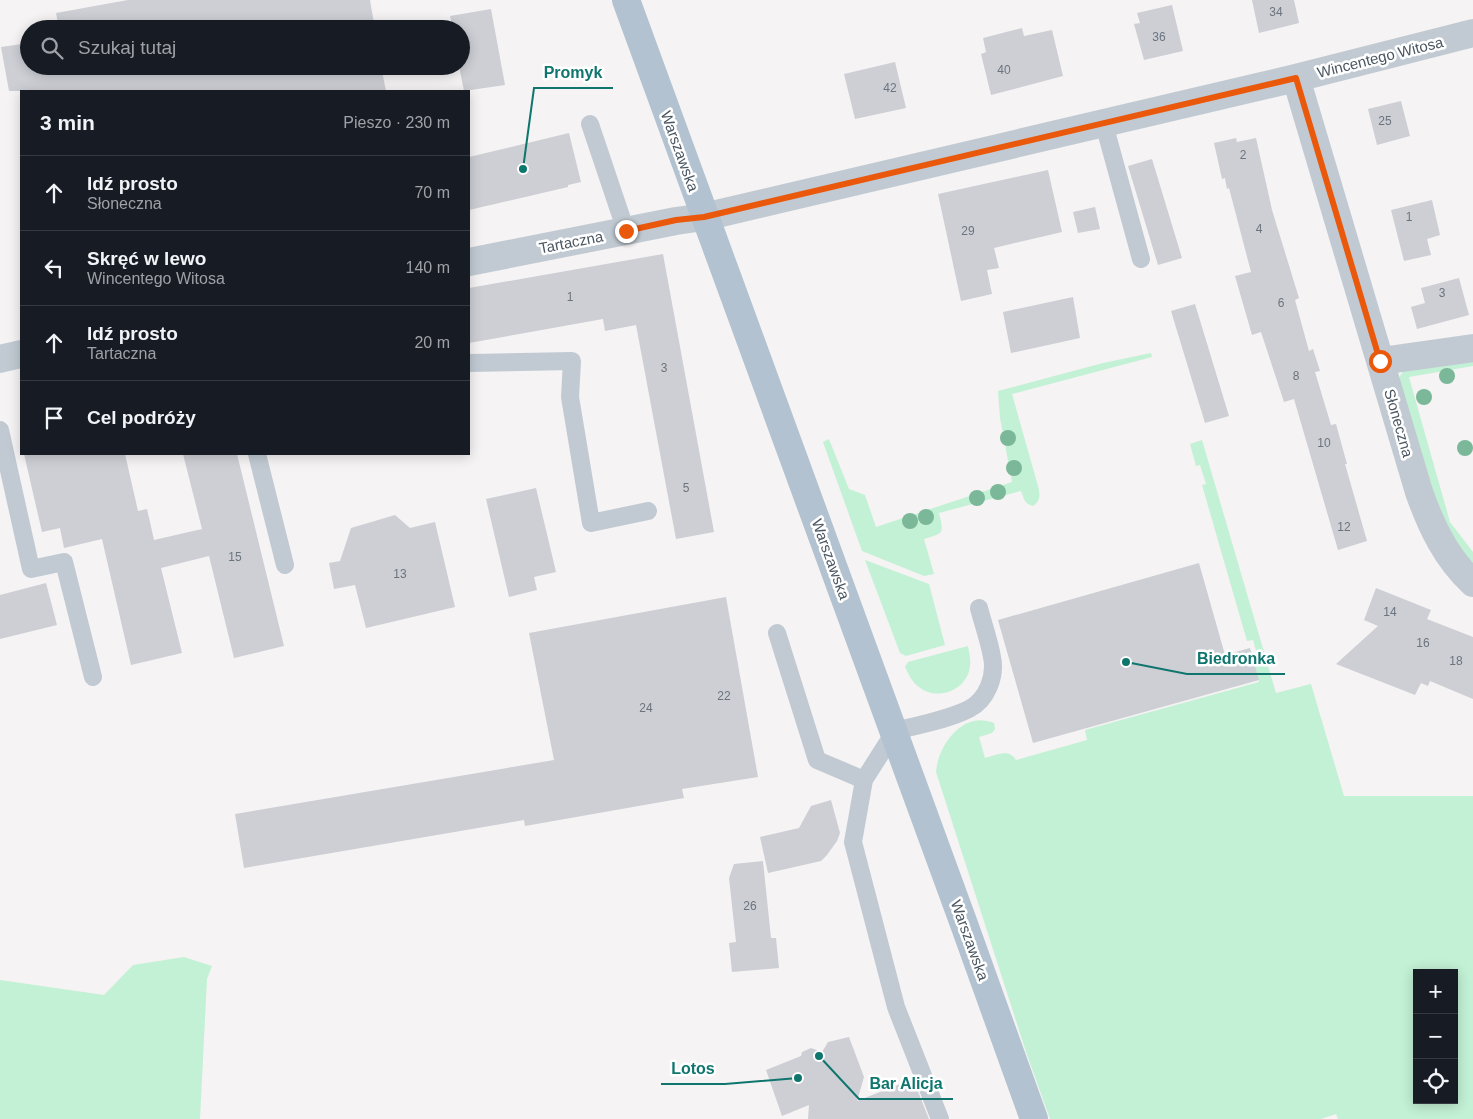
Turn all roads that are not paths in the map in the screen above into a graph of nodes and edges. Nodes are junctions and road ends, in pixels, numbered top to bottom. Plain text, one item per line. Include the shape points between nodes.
1 (626, 0) edge
2 (1473, 33) edge
3 (1296, 78) junction
4 (590, 124) dead end
5 (1104, 124) junction
6 (704, 217) junction
7 (626, 231) junction
8 (1141, 259) dead end
9 (470, 262) edge
10 (1473, 348) edge
11 (20, 354) edge
12 (0, 358) edge
13 (1380, 361) junction
14 (470, 363) edge
15 (0, 430) edge
16 (257, 455) edge
17 (648, 512) dead end
18 (285, 565) dead end
19 (1473, 583) edge
20 (979, 608) dead end
21 (777, 633) dead end
22 (94, 677) dead end
23 (894, 731) junction
24 (864, 780) junction
25 (940, 1119) edge
26 (1034, 1119) edge

1 - 6 main road, Warszawska
2 - 3 street, Wincentego Witosa
3 - 5 street, Wincentego Witosa
3 - 13 street, Słoneczna
4 - 7 lane
5 - 6 street, Wincentego Witosa
5 - 8 lane
6 - 7 street, Tartaczna
6 - 23 main road, Warszawska
7 - 9 street, Tartaczna
10 - 13 street
11 - 12 street
13 - 19 street, Słoneczna via 1430,522 1451,558
14 - 17 lane via 572,361 570,396 592,523
15 - 22 lane via 32,569 64,562
16 - 18 lane
20 - 23 lane via 993,658 990,686 970,709
21 - 24 lane via 817,760
23 - 24 lane
23 - 26 main road, Warszawska
24 - 25 lane via 853,842 896,1007

